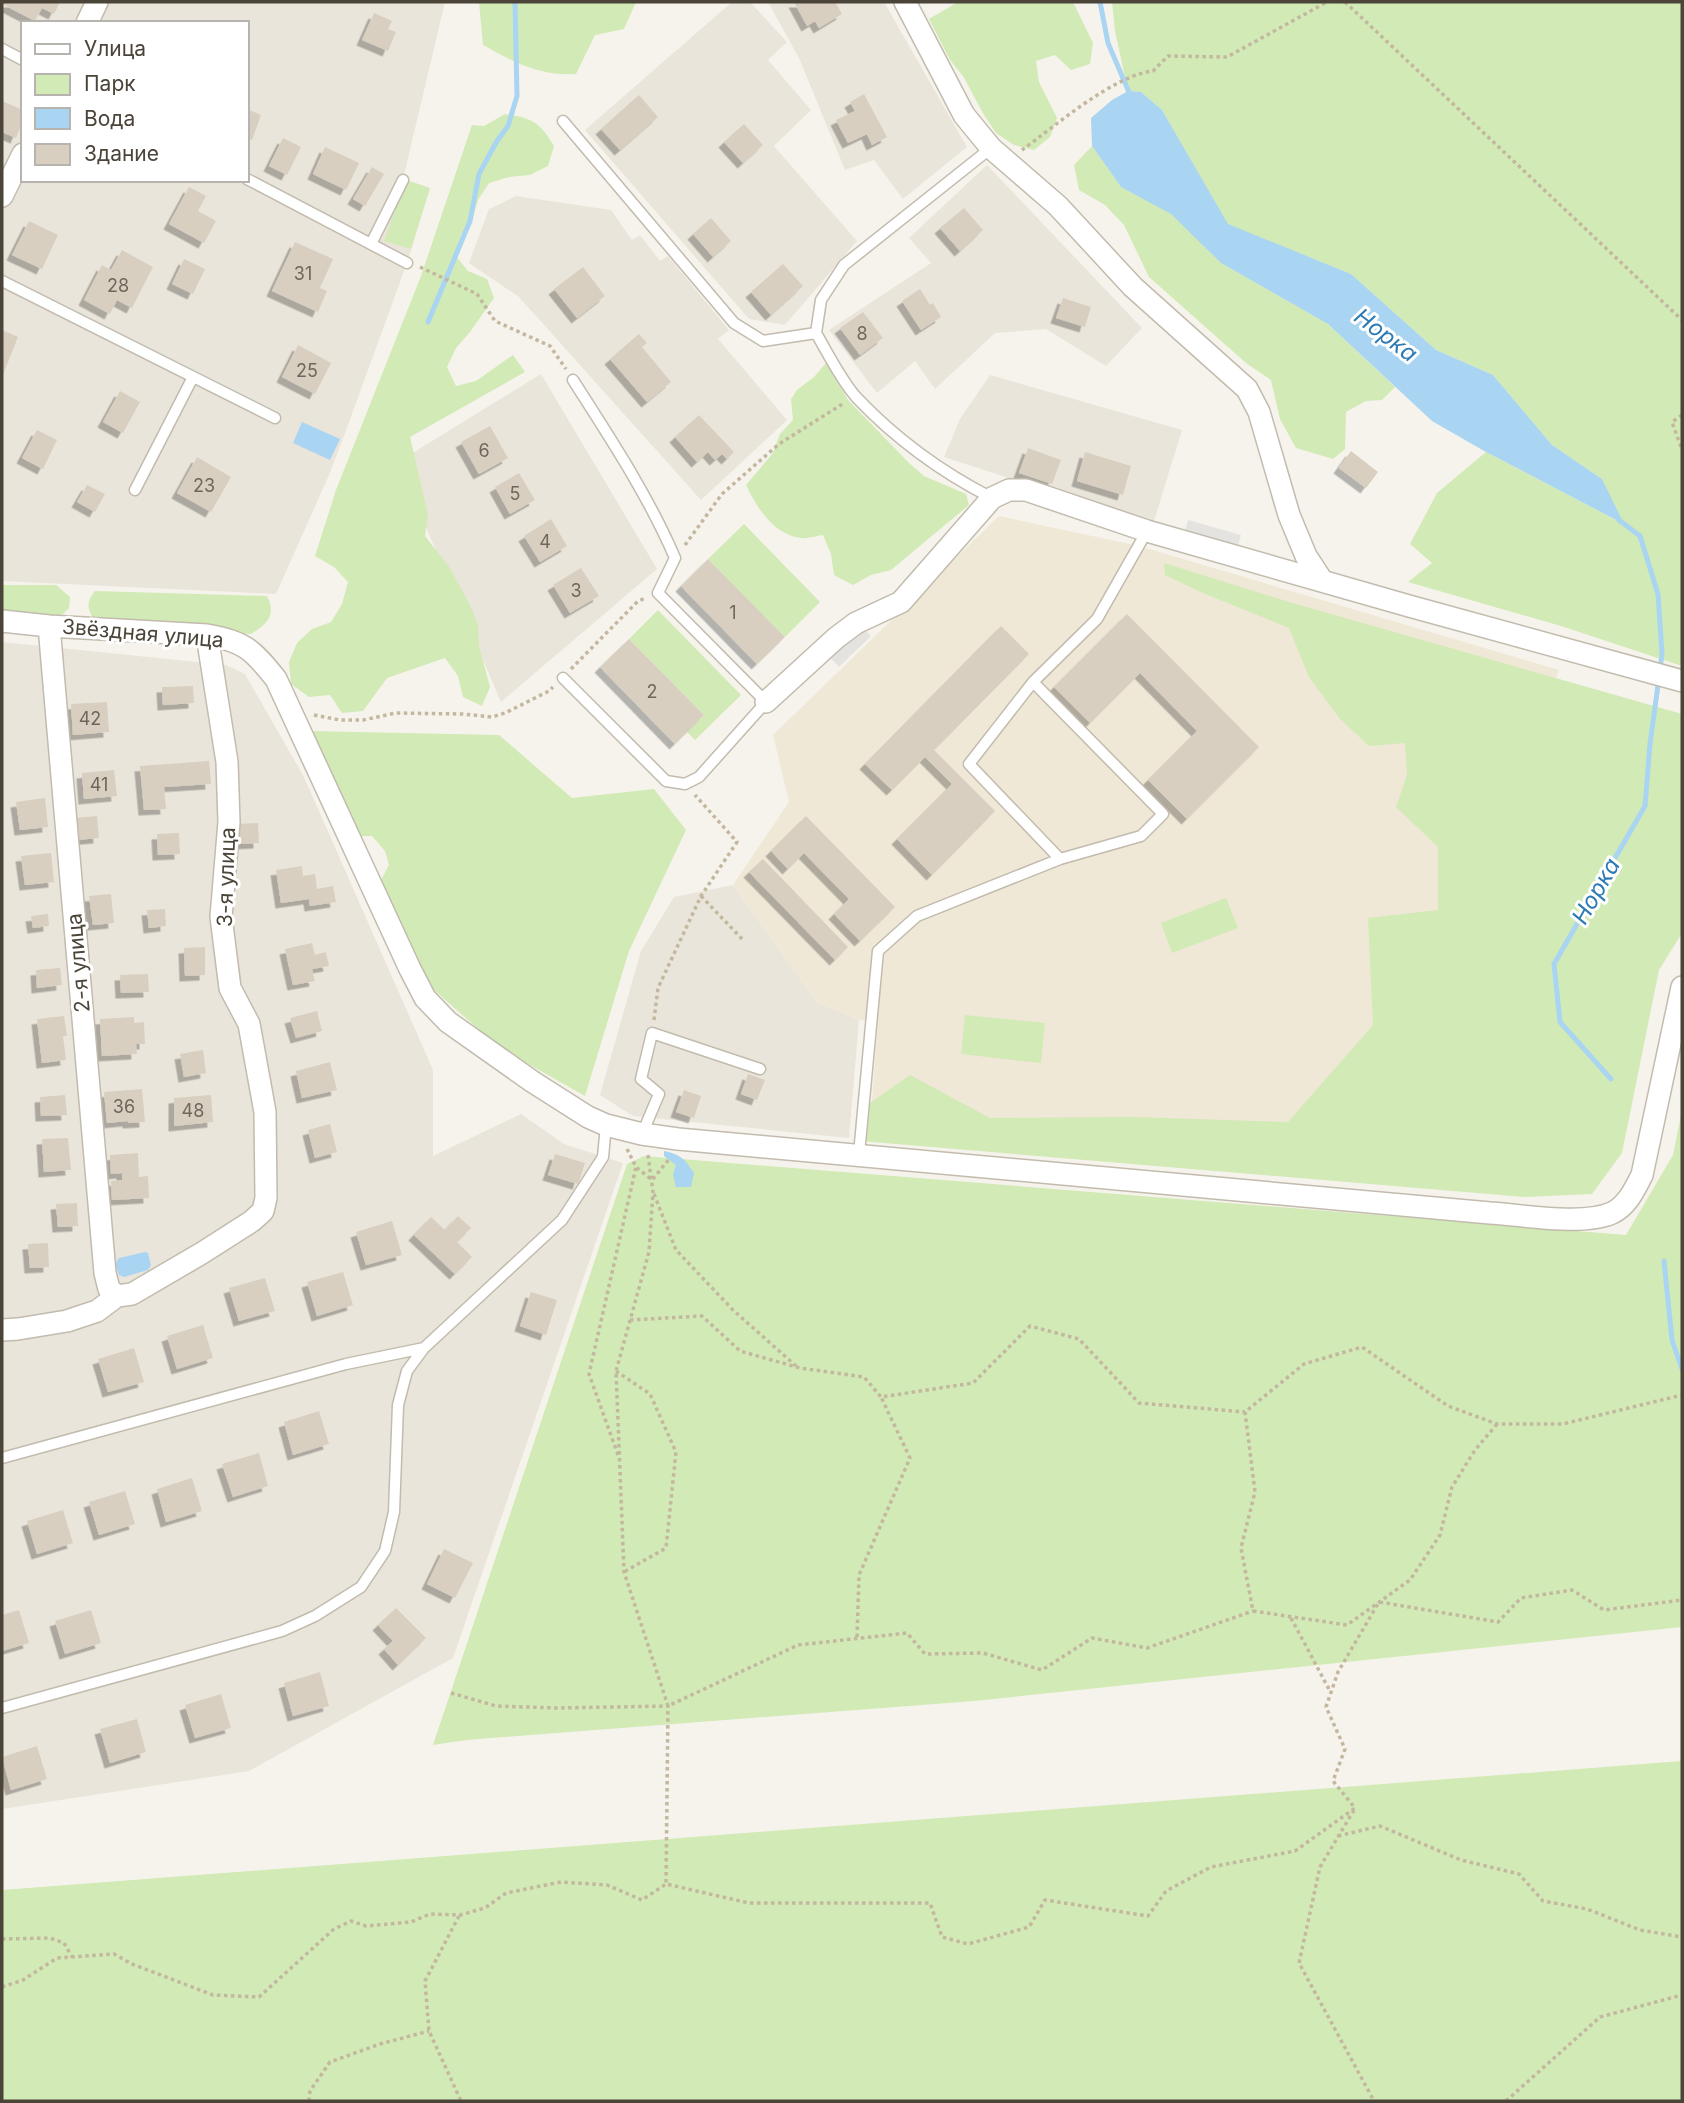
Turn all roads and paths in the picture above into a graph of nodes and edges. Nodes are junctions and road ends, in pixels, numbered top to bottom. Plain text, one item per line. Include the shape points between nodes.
1 (97, 2) edge
2 (905, 2) edge
3 (1327, 2) edge
4 (1345, 2) edge
5 (88, 21) edge
6 (2, 49) edge
7 (21, 59) edge
8 (563, 121) dead end
9 (999, 155) junction
10 (21, 158) edge
11 (248, 180) edge
12 (403, 180) dead end
13 (2, 195) edge
14 (371, 244) junction
15 (407, 263) joint
16 (2, 281) edge
17 (1682, 320) edge
18 (816, 333) junction
19 (193, 377) junction
20 (573, 380) joint
21 (855, 396) junction
22 (1682, 415) edge
23 (275, 418) dead end
24 (1682, 450) edge
25 (135, 490) dead end
26 (992, 498) junction
27 (1147, 531) junction
28 (675, 558) junction
29 (1321, 579) junction
30 (658, 593) junction
31 (2, 621) edge
32 (49, 626) junction
33 (207, 635) junction
34 (563, 678) junction
35 (1682, 681) edge
36 (1033, 682) junction
37 (766, 702) junction
38 (292, 710) junction
39 (685, 784) junction
40 (1059, 859) junction
41 (701, 896) junction
42 (744, 941) dead end
43 (1682, 988) edge
44 (652, 1033) junction
45 (760, 1069) dead end
46 (611, 1127) junction
47 (642, 1134) junction
48 (859, 1154) junction
49 (668, 1161) dead end
50 (636, 1167) junction
51 (652, 1180) junction
52 (653, 1192) junction
53 (117, 1296) junction
54 (630, 1321) junction
55 (2, 1330) edge
56 (424, 1348) junction
57 (800, 1368) junction
58 (616, 1371) junction
59 (1682, 1395) edge
60 (881, 1396) junction
61 (1245, 1412) junction
62 (1497, 1424) junction
63 (2, 1458) edge
64 (620, 1461) junction
65 (624, 1572) junction
66 (1682, 1600) edge
67 (1380, 1602) junction
68 (1253, 1611) junction
69 (1290, 1617) junction
70 (858, 1637) junction
71 (451, 1693) dead end
72 (1331, 1693) junction
73 (668, 1706) junction
74 (2, 1708) edge
75 (1355, 1808) junction
76 (1338, 1836) junction
77 (666, 1884) junction
78 (460, 1915) junction
79 (1682, 1937) edge
80 (2, 1939) edge
81 (72, 1957) junction
82 (2, 1987) edge
83 (1682, 1995) edge
84 (429, 2031) junction
85 (309, 2101) edge
86 (461, 2101) edge
87 (1374, 2101) edge
88 (1506, 2101) edge

1 - 5 street
2 - 9 street via 964,115
3 - 9 path via 1227,57 1168,56 1153,71 1138,73 1097,95
4 - 17 path
6 - 7 lane
8 - 18 lane via 734,323 763,341
9 - 18 lane via 844,265 821,300
9 - 29 street via 1058,206 1133,287 1247,389 1259,412 1289,515
10 - 13 street
11 - 14 lane
12 - 14 lane
14 - 15 lane
15 - 20 path via 477,294 495,321 550,346
16 - 19 lane
18 - 21 lane
19 - 23 lane
19 - 25 lane
20 - 28 lane via 634,475
21 - 26 lane via 918,453
21 - 28 path via 779,444 722,494
22 - 24 path via 1672,422
26 - 27 street via 1009,489 1026,490
26 - 37 street via 901,602 856,623
27 - 29 street
27 - 36 lane via 1097,619
28 - 30 lane
29 - 35 street
30 - 34 path via 638,601
30 - 37 lane
31 - 32 street, Звёздная улица
32 - 33 street, Звёздная улица
32 - 53 street, 2-я улица via 105,1273 109,1289
33 - 38 street, Звёздная улица via 247,647 276,679
33 - 53 street, 3-я улица via 227,762 229,822 221,917 230,988 249,1024 265,1112 267,1198 263,1211 252,1221 132,1294
34 - 38 path via 549,691 492,717 396,713 340,720
34 - 39 lane via 666,782
36 - 40 lane via 969,764
36 - 40 lane via 1163,814 1142,836
37 - 39 lane via 699,777
38 - 46 street, Звёздная улица via 425,998 448,1022 533,1082
39 - 41 path via 737,842
40 - 48 lane via 917,916 878,951
41 - 42 path
41 - 44 path via 658,988
43 - 48 street, Звёздная улица via 1642,1175 1630,1198 1614,1213 1591,1218 1502,1214
44 - 45 lane
44 - 47 lane via 641,1079 659,1094
46 - 47 street, Звёздная улица
46 - 50 path
46 - 56 lane via 603,1157 562,1220
47 - 48 street, Звёздная улица
47 - 51 path
49 - 51 path
50 - 51 path
50 - 64 path via 589,1374
51 - 52 path
52 - 54 path via 649,1252
52 - 57 path via 676,1250 733,1310
53 - 55 street via 97,1311 67,1321
54 - 57 path via 702,1316 740,1351
54 - 58 path
56 - 63 lane via 346,1364
56 - 74 lane via 407,1371 398,1405 394,1512 385,1550 361,1587 282,1631
57 - 60 path via 864,1377
58 - 64 path
58 - 65 path via 650,1394 676,1452 666,1548
59 - 62 path via 1563,1424
60 - 61 path via 973,1383 1030,1326 1079,1339 1139,1403
60 - 70 path via 910,1458 859,1575
61 - 62 path via 1304,1364 1362,1347 1448,1406
61 - 68 path via 1255,1492 1241,1548
62 - 67 path via 1452,1487 1440,1535 1410,1580
64 - 65 path
65 - 73 path
66 - 67 path via 1604,1610 1572,1590 1521,1598 1498,1622
67 - 69 path via 1347,1625
67 - 72 path via 1338,1672
68 - 69 path
68 - 70 path via 1147,1648 1092,1638 1042,1670 983,1653 925,1654 907,1633
69 - 72 path
70 - 73 path via 798,1645
71 - 73 path via 496,1706
72 - 75 path via 1326,1707 1345,1749 1334,1781
73 - 77 path
75 - 76 path
75 - 77 path via 1295,1851 1211,1867 1166,1891 1148,1916 1045,1900 1029,1927 968,1944 942,1937 930,1903 749,1903
76 - 79 path via 1380,1826 1461,1860 1519,1874 1543,1901 1587,1909 1640,1930
76 - 87 path via 1320,1867 1299,1963
77 - 78 path via 642,1900 607,1885 561,1882 506,1893 485,1908
78 - 81 path via 430,1914 411,1922 366,1926 351,1922 334,1928 259,1997 213,1995 114,1954
78 - 84 path via 425,1981
80 - 81 path via 50,1938 64,1942
81 - 82 path via 57,1958 23,1980
83 - 88 path via 1600,2017
84 - 85 path via 330,2062 310,2091
84 - 86 path

